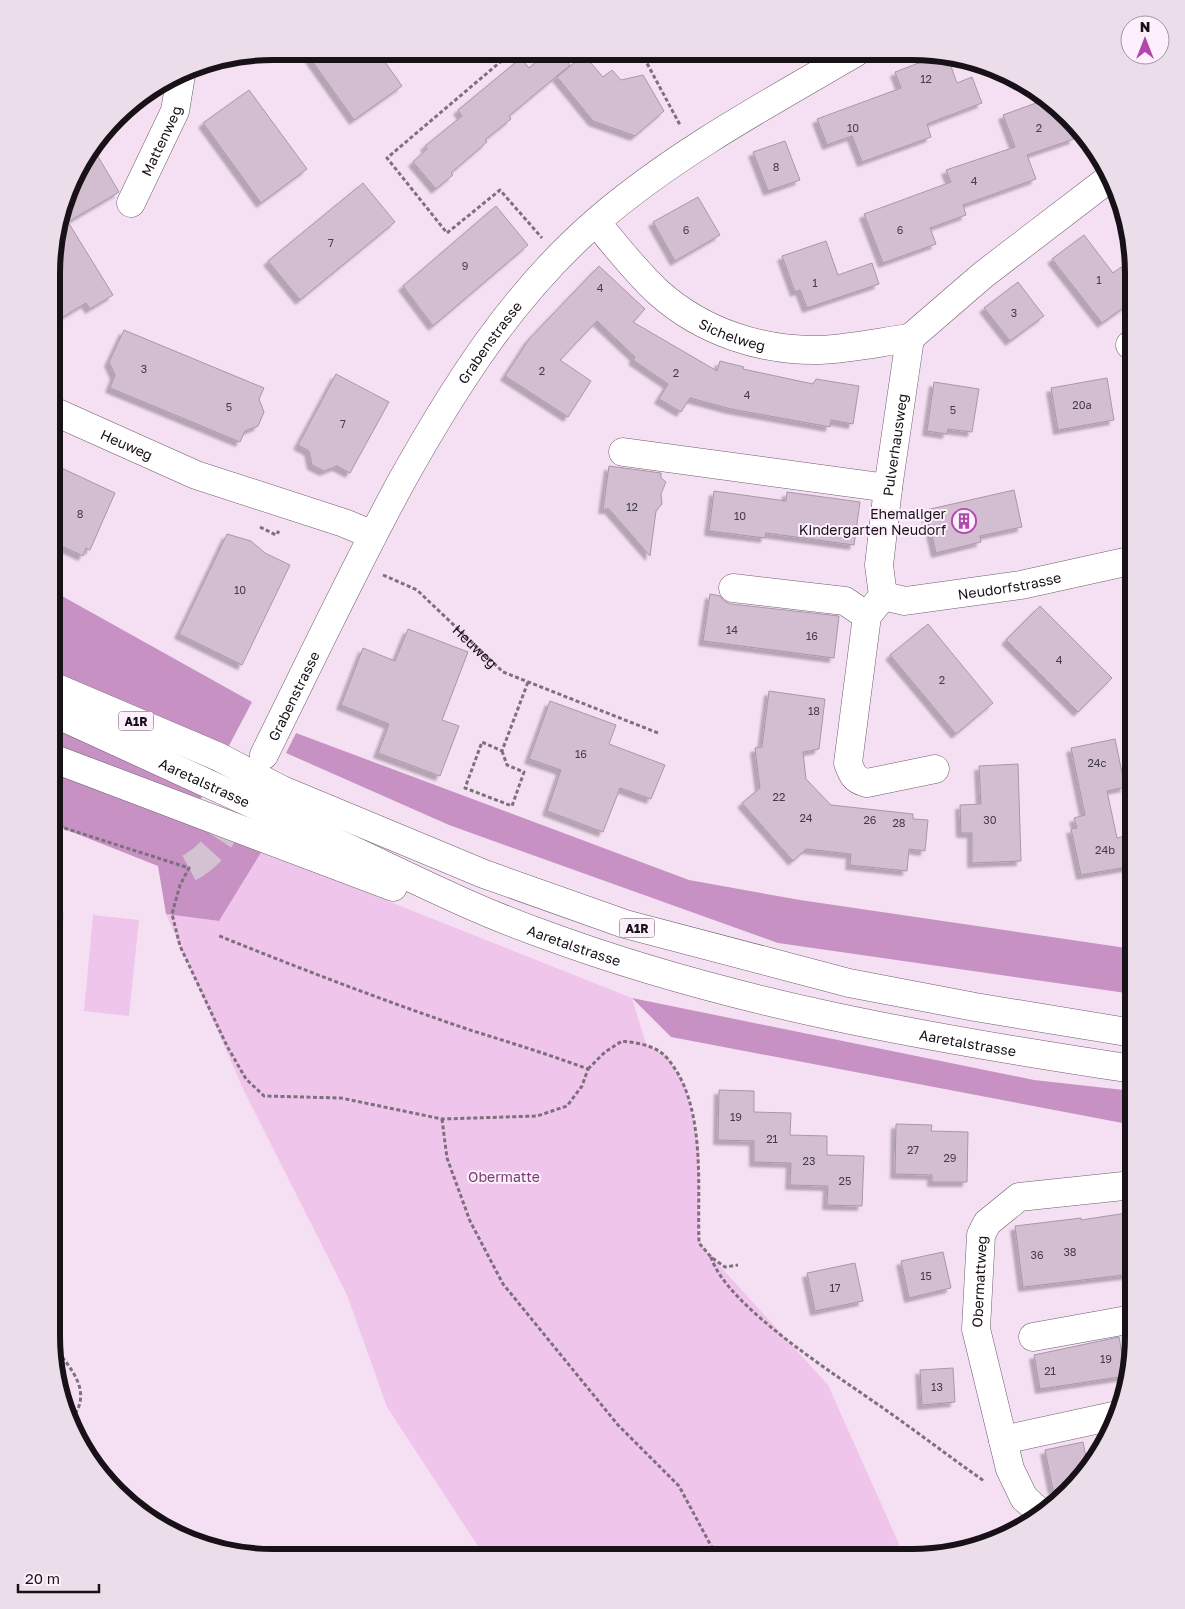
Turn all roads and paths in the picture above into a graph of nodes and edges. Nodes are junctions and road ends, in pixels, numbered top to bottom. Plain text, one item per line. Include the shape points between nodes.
1 (503, 60) edge
2 (645, 60) edge
3 (843, 60) edge
4 (180, 82) edge
5 (694, 150) junction
6 (1104, 182) edge
7 (131, 203) dead end
8 (596, 222) junction
9 (559, 258) junction
10 (910, 338) junction
11 (60, 415) edge
12 (623, 452) dead end
13 (888, 488) junction
14 (372, 535) junction
15 (1125, 562) edge
16 (358, 564) junction
17 (733, 588) dead end
18 (875, 606) junction
19 (60, 678) edge
20 (528, 682) junction
21 (60, 689) edge
22 (60, 716) edge
23 (658, 733) dead end
24 (502, 751) junction
25 (264, 755) dead end
26 (219, 757) junction
27 (60, 761) edge
28 (935, 769) dead end
29 (60, 827) edge
30 (538, 933) junction
31 (217, 935) dead end
32 (1125, 1032) edge
33 (588, 1069) junction
34 (1125, 1069) edge
35 (442, 1119) junction
36 (1125, 1186) edge
37 (711, 1257) junction
38 (738, 1265) dead end
39 (1125, 1320) edge
40 (1033, 1337) dead end
41 (61, 1355) edge
42 (75, 1414) edge
43 (1109, 1417) edge
44 (1003, 1440) junction
45 (1033, 1506) edge
46 (713, 1549) edge

1 - 9 path via 387,158 447,233 500,190
2 - 5 path
3 - 5 main road, Grabenstrasse
4 - 7 main road, Mattenweg via 175,111
5 - 8 main road, Grabenstrasse via 631,193
6 - 10 main road via 983,275
8 - 9 main road, Grabenstrasse
8 - 10 main road, Sichelweg via 658,292 687,315 714,330 785,349 820,350
9 - 14 main road, Grabenstrasse via 485,344 440,411
10 - 13 main road, Pulverhausweg
11 - 14 main road, Heuweg via 196,475
12 - 13 main road
13 - 18 main road, Pulverhausweg
14 - 16 main road, Grabenstrasse
15 - 18 main road, Neudorfstrasse via 1021,585
16 - 20 path, Heuweg via 417,590 503,672
16 - 25 main road, Grabenstrasse
17 - 18 main road
18 - 28 main road, Pulverhausweg via 848,762 852,774 858,781 867,782
19 - 26 main road
20 - 23 path, Heuweg
20 - 24 path
21 - 26 main road, Aaretalstrasse / A1R
22 - 30 main road, Aaretalstrasse / A1R
24 - 24 path via 482,742 465,788 512,806 524,772 507,765
26 - 32 main road, Aaretalstrasse / A1R via 282,790 484,874 625,924 849,983
27 - 30 main road via 392,887
29 - 35 path via 189,868 180,885 172,914 180,946 227,1046 246,1079 264,1096 341,1098
30 - 34 main road, Aaretalstrasse / A1R via 677,977 795,1009 1007,1050
31 - 33 path via 454,1024
33 - 35 path via 582,1086 568,1106 537,1116
33 - 37 path via 604,1052 622,1040 646,1044 667,1056 685,1086 699,1149 699,1243
35 - 46 path via 447,1158 470,1221 503,1284 618,1425 679,1486
36 - 44 main road, Obermattweg via 1019,1197 987,1223 981,1235 976,1328
37 - 38 path via 725,1267
37 - 45 path via 731,1289 832,1373 1006,1498
39 - 40 main road
41 - 42 path via 80,1384 81,1399
43 - 44 main road
44 - 45 main road, Obermattweg via 1010,1469

